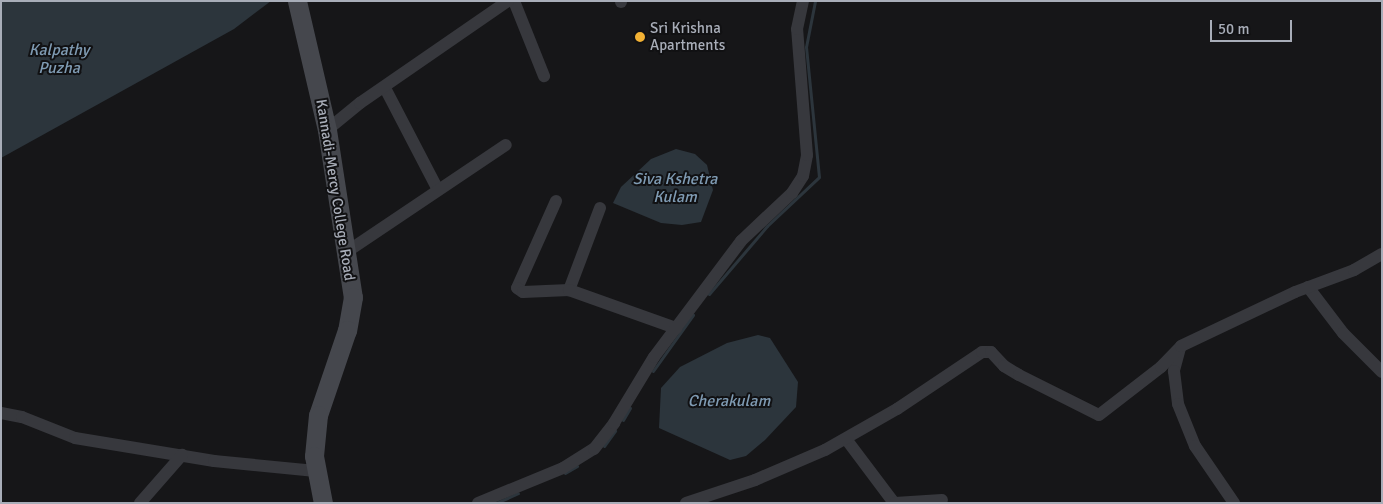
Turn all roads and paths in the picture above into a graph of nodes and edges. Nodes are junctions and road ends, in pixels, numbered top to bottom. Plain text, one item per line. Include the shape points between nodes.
1 (297, 1) edge
2 (508, 1) edge
3 (514, 1) edge
4 (803, 1) edge
5 (544, 76) dead end
6 (384, 88) junction
7 (327, 130) junction
8 (506, 145) dead end
9 (437, 188) junction
10 (556, 201) dead end
11 (600, 208) dead end
12 (348, 251) junction
13 (1382, 254) edge
14 (1308, 287) junction
15 (569, 290) junction
16 (676, 328) junction
17 (1181, 346) junction
18 (1382, 372) edge
19 (1, 413) edge
20 (846, 439) junction
21 (182, 455) junction
22 (316, 471) junction
23 (942, 500) dead end
24 (1233, 502) edge
25 (140, 503) edge
26 (323, 503) edge
27 (478, 503) edge
28 (686, 503) edge
29 (894, 503) edge

1 - 7 main road, Kannadi-Mercy College Road
2 - 6 street
3 - 5 street
4 - 16 street via 797,29 807,155 803,176 792,193 741,241
6 - 7 street
6 - 9 street
7 - 12 main road, Kannadi-Mercy College Road
8 - 9 street
9 - 12 street
10 - 15 street via 516,288 523,292
11 - 15 street
12 - 22 main road, Kannadi-Mercy College Road via 353,297 347,330 318,415 314,456
13 - 14 street via 1354,270
14 - 17 street
14 - 18 street via 1343,333
15 - 16 street
16 - 27 street via 594,449 563,468
17 - 20 street via 1160,367 1099,415 1019,375 1004,366 991,352 982,352
17 - 24 street via 1174,372 1178,404 1195,446
19 - 21 street via 22,417 75,438
20 - 28 street via 755,480
20 - 29 street
21 - 22 street
21 - 25 street
22 - 26 main road, Kannadi-Mercy College Road
23 - 29 street

